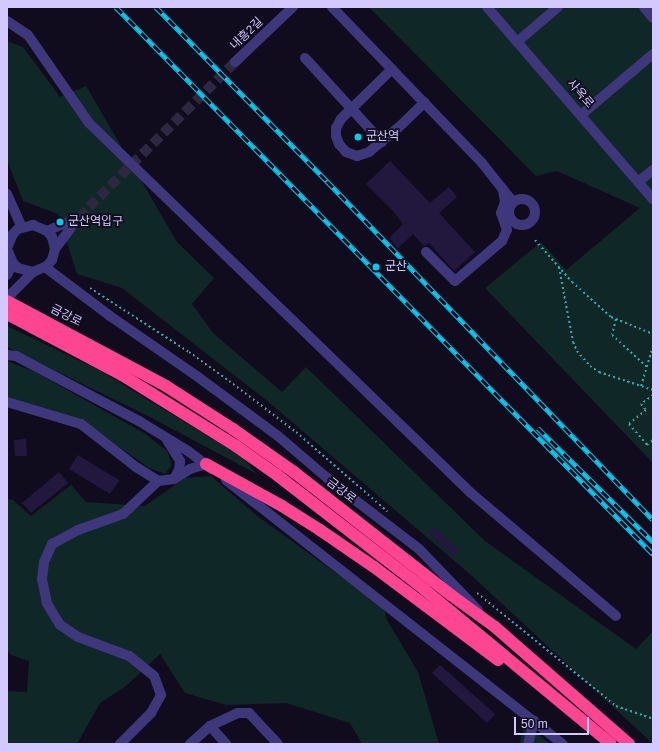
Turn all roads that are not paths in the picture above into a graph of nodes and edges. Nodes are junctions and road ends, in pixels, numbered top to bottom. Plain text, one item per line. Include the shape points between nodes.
1 (293, 7) edge
2 (332, 7) edge
3 (486, 7) edge
4 (558, 7) edge
5 (644, 7) edge
6 (653, 18) edge
7 (7, 21) edge
8 (517, 42) junction
9 (653, 54) edge
10 (306, 58) dead end
11 (236, 62) tunnel mouth
12 (392, 69) junction
13 (425, 102) junction
14 (351, 109) junction
15 (580, 115) junction
16 (382, 142) junction
17 (653, 170) edge
18 (638, 182) junction
19 (503, 189) junction
20 (7, 194) edge
21 (653, 199) edge
22 (513, 202) dead end
23 (22, 227) junction
24 (47, 231) junction
25 (8, 245) edge
26 (55, 249) junction
27 (426, 252) dead end
28 (13, 263) junction
29 (46, 267) junction
30 (33, 272) junction
31 (7, 275) edge
32 (7, 300) edge
33 (16, 315) edge
34 (7, 354) edge
35 (7, 402) edge
36 (164, 436) junction
37 (206, 464) junction
38 (174, 479) junction
39 (158, 480) junction
40 (616, 616) dead end
41 (495, 627) junction
42 (534, 721) junction
43 (210, 726) junction
44 (120, 744) edge
45 (190, 744) edge
46 (226, 744) edge
47 (278, 744) edge
48 (528, 744) edge
49 (563, 744) edge
50 (607, 744) edge
51 (611, 744) edge
52 (629, 744) edge

1 - 11 street, 내흥2길
2 - 12 street
3 - 8 street, 사옥로
4 - 8 street
5 - 6 street
7 - 40 street via 28,35 89,123 471,493
8 - 15 street, 사옥로
9 - 15 street
10 - 14 street
12 - 13 street
12 - 14 street
13 - 16 street
13 - 19 street
14 - 16 street
14 - 16 street via 336,128 339,144 346,152 357,156 369,152
15 - 18 street, 사옥로
17 - 18 street
18 - 21 street, 사옥로
19 - 22 street
19 - 27 street via 505,202 501,213 507,230 502,241 455,281
20 - 23 street
23 - 24 street via 33,225
23 - 25 street via 13,234
24 - 26 street via 52,237
24 - 26 street via 67,226
25 - 28 street
26 - 29 street via 52,260
28 - 30 street via 18,268
28 - 31 street
29 - 30 street
29 - 41 street via 278,436 333,483 419,549
30 - 32 street
32 - 33 highway, 금강로
33 - 41 highway, 금강로 via 159,382 233,429 294,472
33 - 51 highway, 금강로 via 122,375 236,446 277,475 425,590
34 - 36 street via 63,380
35 - 39 street via 81,424 136,467
36 - 37 street
36 - 38 street via 180,462
37 - 38 street via 190,469
37 - 42 street
37 - 50 highway via 282,506 374,567
38 - 39 street
39 - 44 street via 123,514 78,530 52,544 44,562 42,579 48,603 60,625 78,638 130,656 154,676 161,695 151,712
41 - 52 highway, 금강로
42 - 48 street
42 - 49 street
43 - 45 street
43 - 46 street
43 - 47 street via 238,713 249,713

